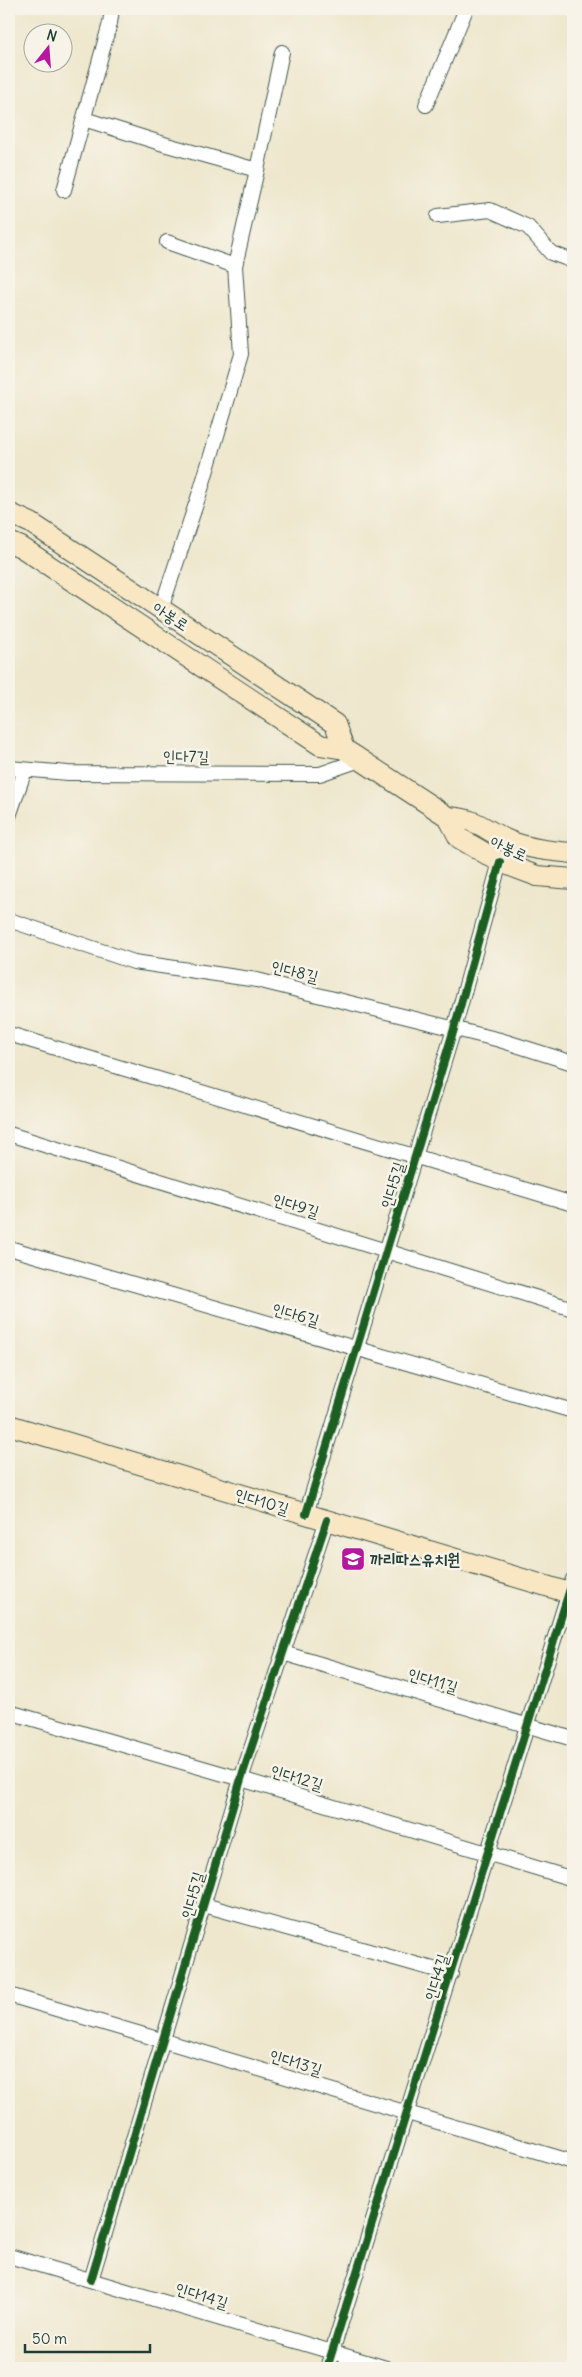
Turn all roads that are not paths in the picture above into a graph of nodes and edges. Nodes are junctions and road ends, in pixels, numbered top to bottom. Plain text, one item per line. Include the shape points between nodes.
1 (112, 9) edge
2 (466, 9) edge
3 (282, 52) dead end
4 (426, 105) dead end
5 (84, 119) junction
6 (257, 170) junction
7 (64, 190) dead end
8 (438, 216) dead end
9 (166, 242) dead end
10 (573, 261) edge
11 (235, 266) junction
12 (9, 513) edge
13 (9, 542) edge
14 (161, 609) junction
15 (344, 749) junction
16 (360, 760) junction
17 (9, 768) edge
18 (25, 770) junction
19 (9, 816) edge
20 (448, 818) junction
21 (573, 853) edge
22 (500, 862) junction
23 (573, 879) edge
24 (9, 920) edge
25 (454, 1029) junction
26 (9, 1034) edge
27 (573, 1063) edge
28 (9, 1134) edge
29 (415, 1158) junction
30 (573, 1204) edge
31 (9, 1248) edge
32 (386, 1252) junction
33 (573, 1309) edge
34 (356, 1350) junction
35 (573, 1411) edge
36 (9, 1425) edge
37 (306, 1514) junction
38 (327, 1520) junction
39 (572, 1589) edge
40 (283, 1653) junction
41 (9, 1712) edge
42 (528, 1726) junction
43 (573, 1740) edge
44 (241, 1779) junction
45 (488, 1854) junction
46 (573, 1879) edge
47 (204, 1905) junction
48 (451, 1974) junction
49 (9, 1995) edge
50 (164, 2041) junction
51 (408, 2113) junction
52 (573, 2162) edge
53 (9, 2256) edge
54 (91, 2280) junction
55 (332, 2352) junction
56 (327, 2368) edge
57 (386, 2368) edge

1 - 5 street
2 - 4 street
3 - 6 street
5 - 6 street
5 - 7 street
6 - 11 street
8 - 10 street via 490,210 528,226 551,253
9 - 11 street
11 - 14 street via 241,354
12 - 14 main road, 아봉로 via 31,523
13 - 15 main road, 아봉로 via 320,745
14 - 15 main road, 아봉로 via 335,724
15 - 16 main road, 아봉로
16 - 18 street, 인다7길 via 320,774
16 - 20 main road, 아봉로
17 - 18 street, 인다7길
18 - 19 street
20 - 21 main road, 아봉로 via 470,819 507,839 542,851
20 - 22 main road, 아봉로 via 459,838
22 - 23 main road, 아봉로 via 537,876
22 - 25 street, 인다5길
24 - 25 street, 인다8길 via 134,962 257,980
25 - 27 street, 인다8길
25 - 29 street, 인다5길
26 - 29 street, 인다5길
28 - 32 street, 인다9길
29 - 30 street, 인다5길
29 - 32 street, 인다5길
31 - 34 street, 인다6길
32 - 33 street, 인다9길
32 - 34 street, 인다5길
34 - 35 street, 인다6길
34 - 37 street, 인다5길
36 - 37 main road, 인다10길
37 - 38 main road, 인다10길
38 - 39 main road, 인다10길
38 - 40 street, 인다5길
39 - 42 street, 인다4길
40 - 42 street, 인다11길
40 - 44 street, 인다5길
41 - 44 street, 인다12길
42 - 43 street, 인다11길
42 - 45 street, 인다4길
44 - 45 street, 인다12길
44 - 47 street, 인다5길
45 - 46 street, 인다12길
45 - 48 street, 인다4길
47 - 48 street
47 - 50 street, 인다5길
48 - 51 street, 인다4길
49 - 50 street, 인다13길
50 - 51 street, 인다13길
50 - 54 street, 인다5길
51 - 52 street, 인다13길
51 - 55 street, 인다4길
53 - 54 street, 인다14길
54 - 55 street, 인다14길
55 - 56 street, 인다4길
55 - 57 street, 인다14길

